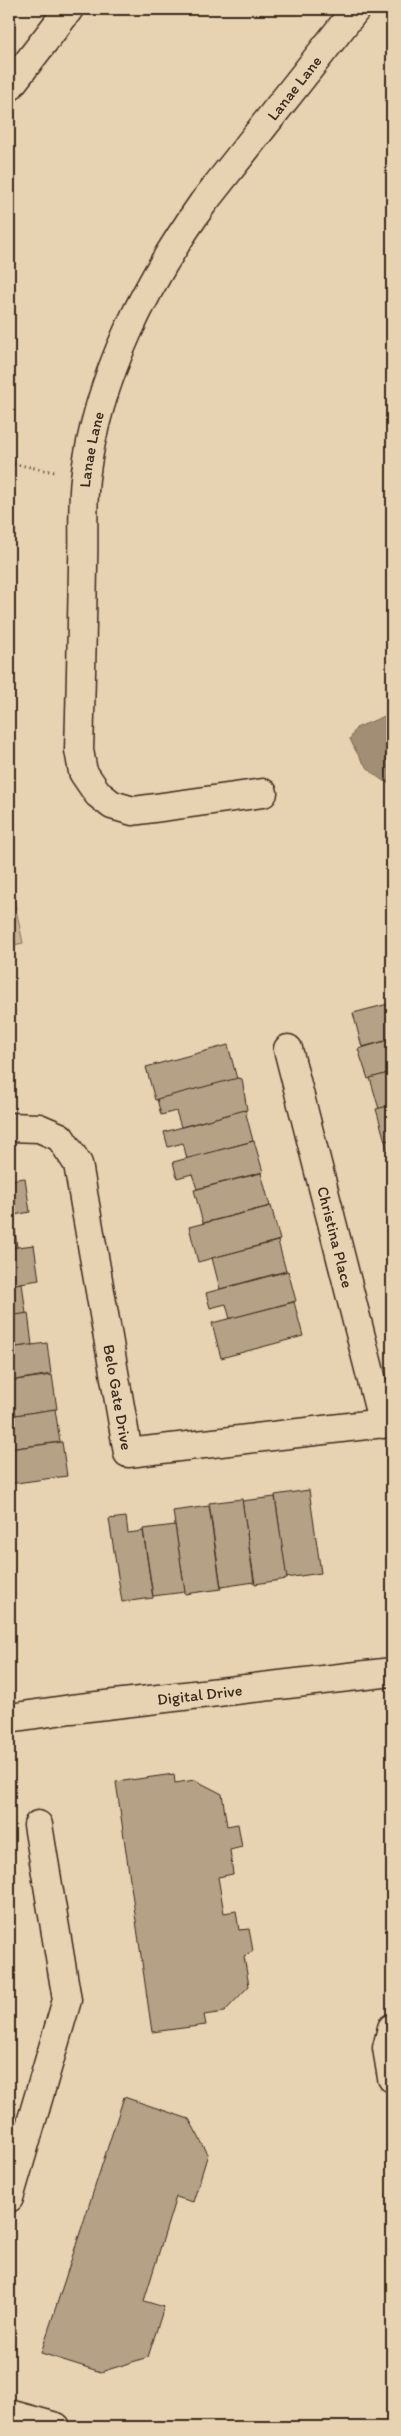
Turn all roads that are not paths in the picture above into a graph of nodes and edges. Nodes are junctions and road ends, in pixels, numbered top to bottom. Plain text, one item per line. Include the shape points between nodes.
1 (69, 9) edge
2 (356, 9) edge
3 (9, 87) edge
4 (263, 794) dead end
5 (288, 1049) dead end
6 (9, 1127) edge
7 (388, 1423) edge
8 (392, 1672) edge
9 (9, 1718) edge
10 (38, 1825) dead end
11 (392, 2028) edge
12 (392, 2078) edge
13 (9, 2198) edge
14 (9, 2414) edge
15 (56, 2427) edge

1 - 3 street
2 - 4 street, Lanae Lane via 203,203 140,302 100,406 85,478 79,750 83,772 98,794 112,804 133,811
5 - 7 street, Christina Place
6 - 7 street, Belo Gate Drive via 39,1128 60,1138 78,1164 128,1453
8 - 9 street, Digital Drive
10 - 13 street via 67,2000
11 - 12 street via 387,2048
14 - 15 street

